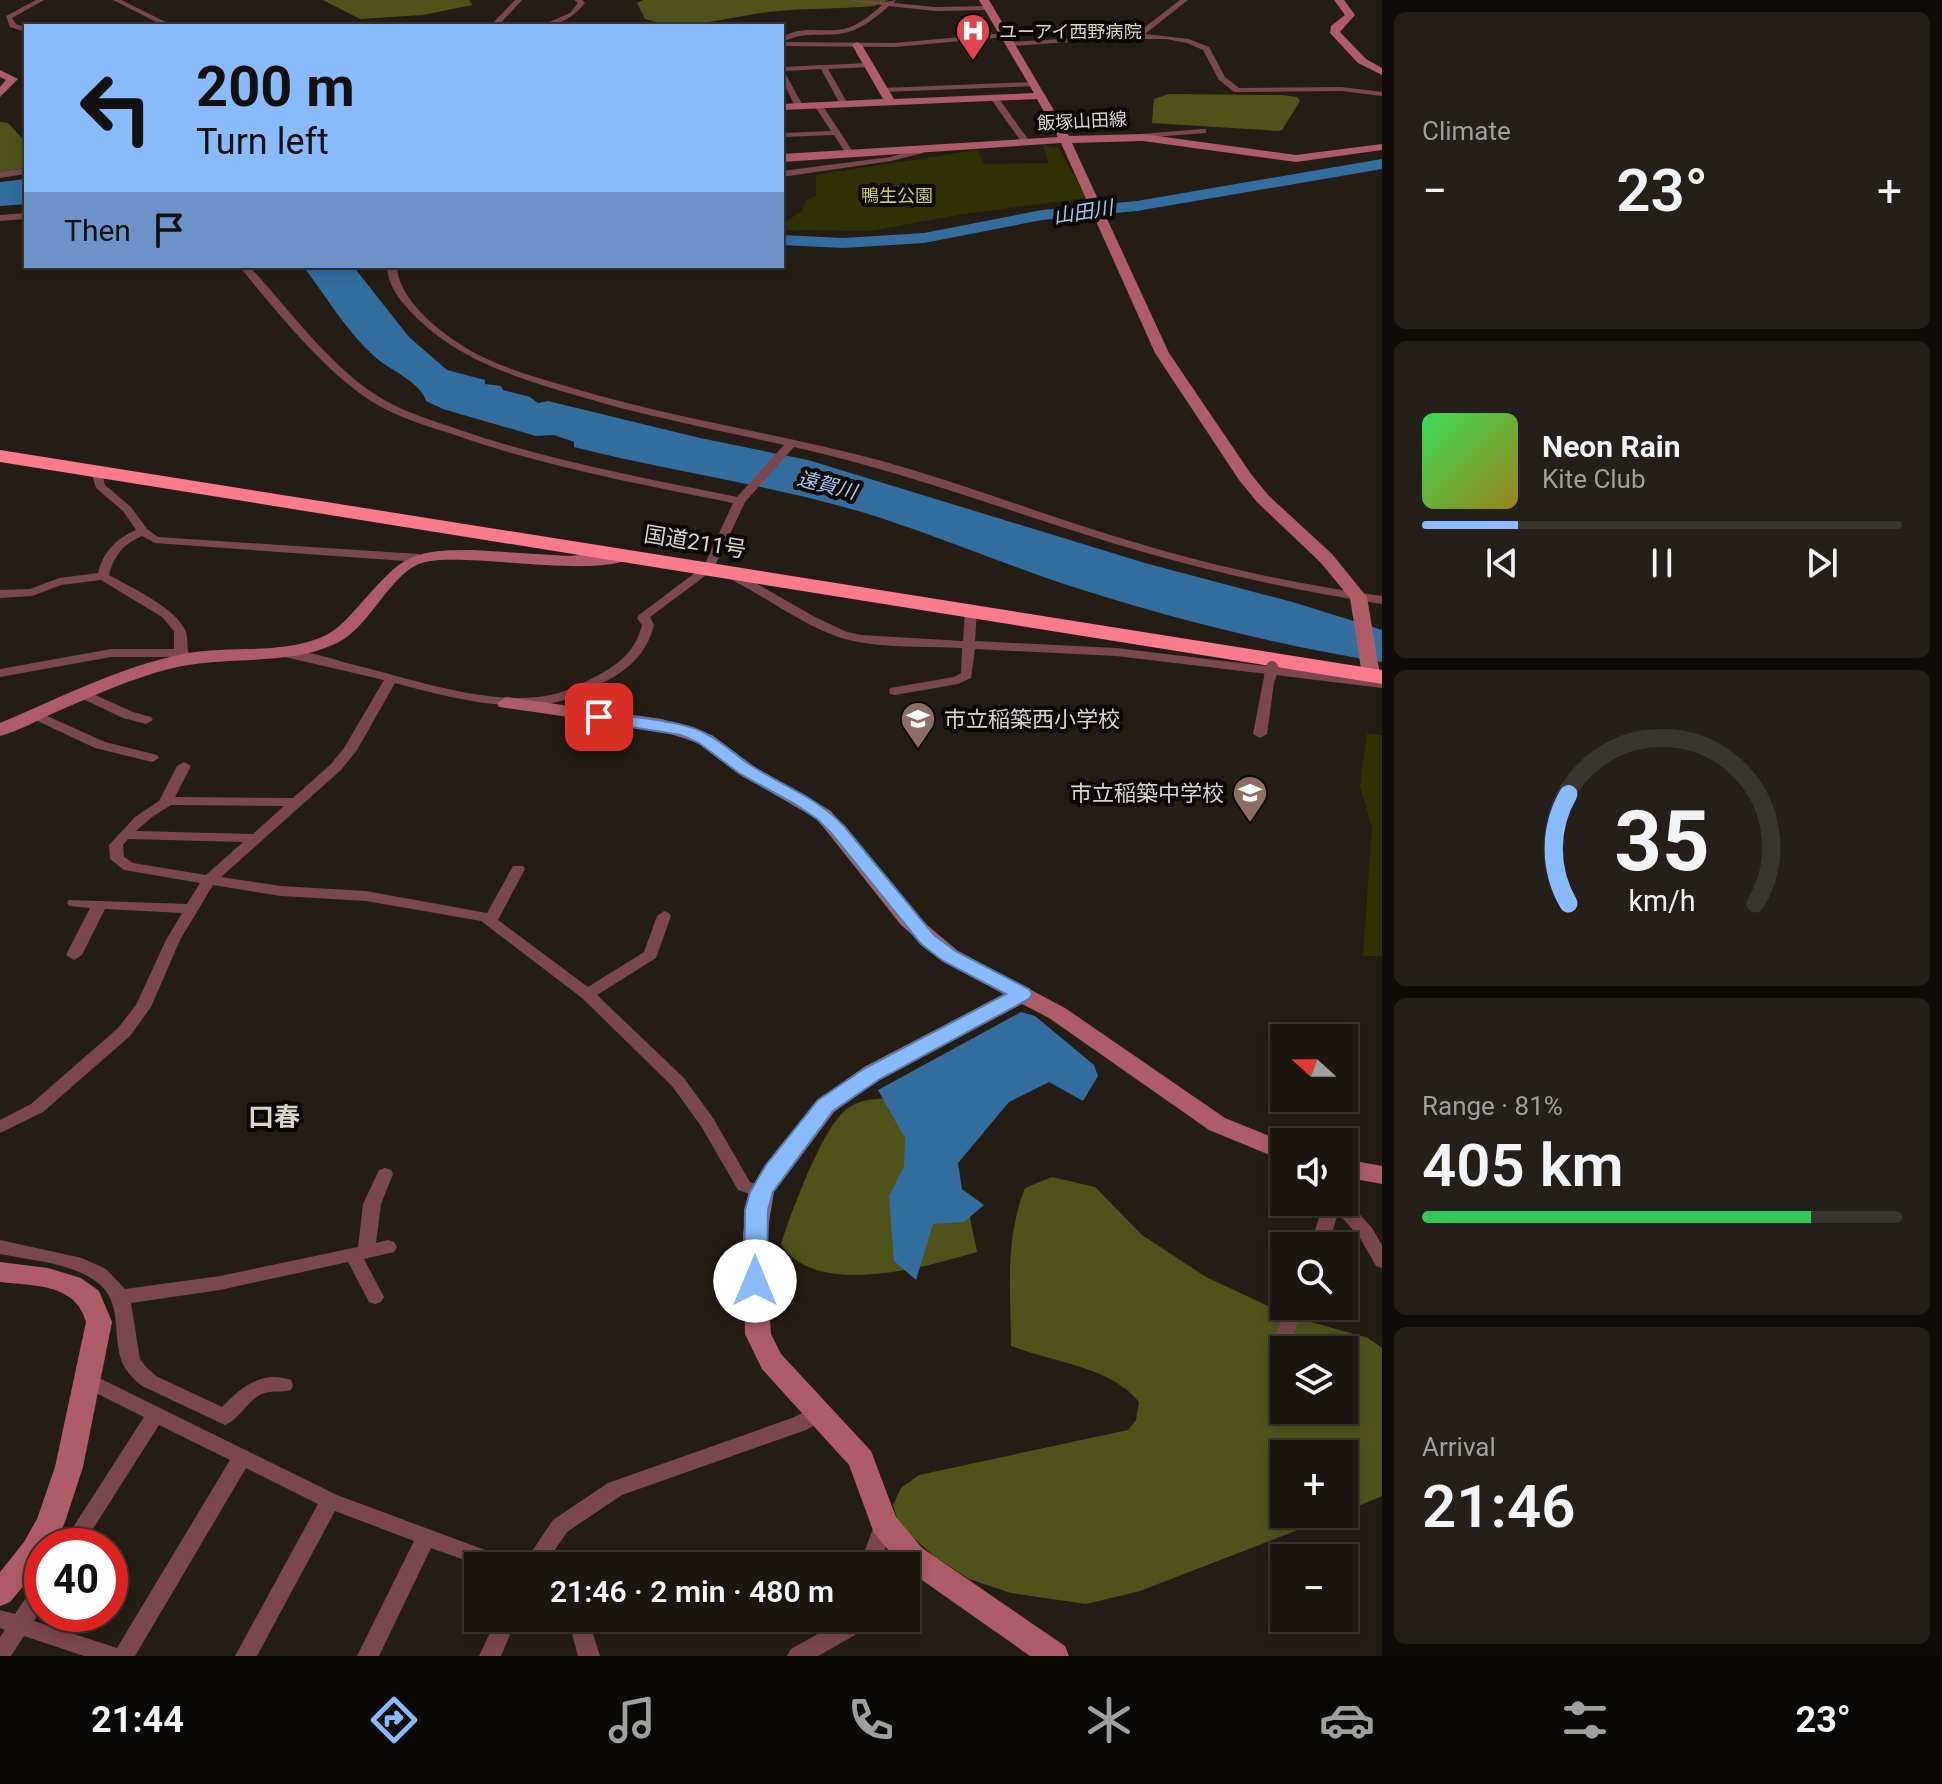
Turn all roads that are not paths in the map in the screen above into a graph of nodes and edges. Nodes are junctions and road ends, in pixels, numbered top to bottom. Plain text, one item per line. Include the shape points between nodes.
1 (41, 0) edge
2 (118, 0) edge
3 (519, 0) edge
4 (577, 0) edge
5 (850, 0) edge
6 (1185, 0) edge
7 (1339, 0) edge
8 (891, 2) edge
9 (986, 4) edge
10 (166, 24) edge
11 (496, 24) edge
12 (549, 24) edge
13 (24, 29) edge
14 (1137, 36) junction
15 (1009, 39) junction
16 (784, 41) edge
17 (784, 42) edge
18 (857, 45) junction
19 (869, 65) junction
20 (823, 67) junction
21 (2, 68) edge
22 (1379, 69) edge
23 (24, 70) edge
24 (784, 71) edge
25 (784, 75) edge
26 (1033, 84) junction
27 (883, 90) junction
28 (0, 94) edge
29 (1382, 94) edge
30 (1039, 96) junction
31 (994, 98) junction
32 (890, 102) junction
33 (844, 104) junction
34 (818, 105) junction
35 (799, 106) junction
36 (784, 107) edge
37 (1203, 131) dead end
38 (836, 133) junction
39 (784, 134) edge
40 (1140, 136) junction
41 (1065, 139) junction
42 (1026, 142) junction
43 (1382, 147) edge
44 (920, 151) junction
45 (851, 155) junction
46 (784, 158) edge
47 (24, 171) edge
48 (784, 174) edge
49 (0, 175) edge
50 (24, 216) edge
51 (0, 218) edge
52 (246, 268) edge
53 (389, 268) edge
54 (790, 444) junction
55 (0, 456) edge
56 (96, 471) junction
57 (742, 500) junction
58 (143, 531) junction
59 (627, 555) junction
60 (419, 558) junction
61 (714, 569) junction
62 (103, 576) junction
63 (0, 594) edge
64 (1358, 597) junction
65 (1382, 600) edge
66 (971, 610) junction
67 (968, 645) junction
68 (289, 654) junction
69 (184, 656) junction
70 (1272, 668) junction
71 (0, 673) edge
72 (1376, 676) edge
73 (391, 679) junction
74 (895, 691) dead end
75 (86, 695) junction
76 (506, 703) junction
77 (36, 715) junction
78 (146, 720) dead end
79 (0, 730) edge
80 (1260, 734) dead end
81 (152, 758) dead end
82 (184, 766) dead end
83 (165, 802) junction
84 (297, 802) junction
85 (125, 835) junction
86 (258, 838) junction
87 (518, 869) dead end
88 (209, 880) junction
89 (74, 903) dead end
90 (100, 904) junction
91 (191, 909) junction
92 (664, 916) dead end
93 (490, 921) junction
94 (74, 955) dead end
95 (587, 994) junction
96 (1022, 994) junction
97 (0, 1127) edge
98 (1270, 1146) edge
99 (1358, 1171) edge
100 (385, 1174) dead end
101 (1382, 1175) edge
102 (762, 1192) junction
103 (1350, 1216) edge
104 (0, 1247) edge
105 (388, 1247) dead end
106 (360, 1253) junction
107 (1382, 1261) edge
108 (0, 1272) edge
109 (121, 1297) junction
110 (375, 1297) dead end
111 (87, 1380) junction
112 (284, 1385) dead end
113 (820, 1412) junction
114 (156, 1414) junction
115 (242, 1457) junction
116 (330, 1501) junction
117 (884, 1524) junction
118 (83, 1528) edge
119 (426, 1538) junction
120 (466, 1552) edge
121 (542, 1552) edge
122 (874, 1552) edge
123 (0, 1593) edge
124 (10, 1622) edge
125 (501, 1632) edge
126 (582, 1632) edge
127 (841, 1632) edge
128 (0, 1655) edge
129 (113, 1656) edge
130 (124, 1656) edge
131 (246, 1656) edge
132 (368, 1656) edge
133 (490, 1656) edge
134 (589, 1656) edge
135 (798, 1656) edge
136 (1054, 1656) edge

1 - 13 street via 8,17
2 - 10 street
3 - 11 street
4 - 12 street via 582,3 572,14
5 - 8 street
6 - 14 street
7 - 22 street via 1350,15 1335,33
8 - 9 street via 935,9
8 - 16 street via 853,29 799,33
9 - 15 street
14 - 15 street
14 - 29 street via 1201,45 1222,78 1237,90
15 - 18 street
15 - 26 street
17 - 18 street
18 - 19 street
19 - 20 street
19 - 27 street
20 - 24 street
20 - 33 street
21 - 23 street
21 - 28 street via 13,79
25 - 35 street
26 - 27 street
26 - 30 street
27 - 32 street
30 - 31 street
30 - 41 street
31 - 32 street
31 - 42 street
32 - 33 street
33 - 34 street
34 - 35 street
34 - 38 street
35 - 36 street
37 - 40 street
38 - 39 street
38 - 45 street
40 - 41 street, 飯塚山田線
40 - 43 street, 飯塚山田線 via 1284,158
41 - 42 street, 飯塚山田線
41 - 64 street via 1162,353 1245,477
42 - 44 street, 飯塚山田線
44 - 45 street, 飯塚山田線
44 - 48 street
45 - 46 street, 飯塚山田線
47 - 49 street
50 - 51 street
52 - 57 street via 356,384 393,408 505,448
53 - 54 street via 401,294 440,334 513,373 594,399
54 - 57 street
54 - 64 street via 878,463 1186,561
55 - 56 highway, 国道211号
56 - 58 street via 100,486
56 - 59 highway, 国道211号
57 - 61 street
58 - 60 street via 165,543
58 - 62 street via 112,552
59 - 60 street via 575,561 491,554
59 - 61 highway, 国道211号
60 - 68 street via 405,565 343,633
61 - 66 highway, 国道211号
61 - 67 street via 767,591 832,632 878,641
61 - 76 street via 646,614 645,640 635,658 612,673 554,699
62 - 63 street
62 - 69 street via 166,614 180,631
64 - 65 street
64 - 72 street
66 - 67 street
66 - 70 highway, 国道211号
67 - 72 street via 1116,652
67 - 74 street via 967,675
68 - 69 street
68 - 73 street
69 - 71 street via 111,653
69 - 75 street
70 - 72 highway, 国道211号
70 - 80 street
73 - 76 street
73 - 84 street via 350,750
75 - 77 street
75 - 78 street
76 - 96 street via 662,725 705,739 746,770 824,815 927,939
77 - 79 street
77 - 81 street via 100,745
82 - 83 street
83 - 84 street
83 - 85 street
84 - 86 street
85 - 86 street
85 - 88 street via 114,851 121,864
86 - 88 street
87 - 93 street
88 - 91 street
88 - 93 street via 366,896 441,907
89 - 90 street
90 - 91 street
90 - 94 street
91 - 97 street via 134,1021 37,1108
92 - 95 street via 651,955
93 - 95 street
95 - 102 street via 678,1082 744,1186
96 - 98 street via 1217,1124
96 - 102 street via 847,1088 804,1131
99 - 101 street
100 - 106 street
102 - 113 street via 755,1234 758,1334 771,1361
103 - 107 street
104 - 109 street via 76,1263 100,1274
105 - 106 street
106 - 109 street via 220,1283
106 - 110 street
108 - 111 street via 62,1282 89,1296 99,1322
109 - 112 street via 131,1361 149,1381 225,1417 257,1386
111 - 114 street
111 - 123 street via 53,1517
113 - 117 street via 861,1459
113 - 121 street via 615,1489 560,1526
114 - 115 street
114 - 118 street
115 - 116 street
115 - 130 street
116 - 119 street
116 - 131 street
117 - 122 street
117 - 136 street via 912,1557
119 - 120 street
119 - 132 street
124 - 128 street
124 - 129 street
125 - 133 street
126 - 134 street
127 - 135 street

